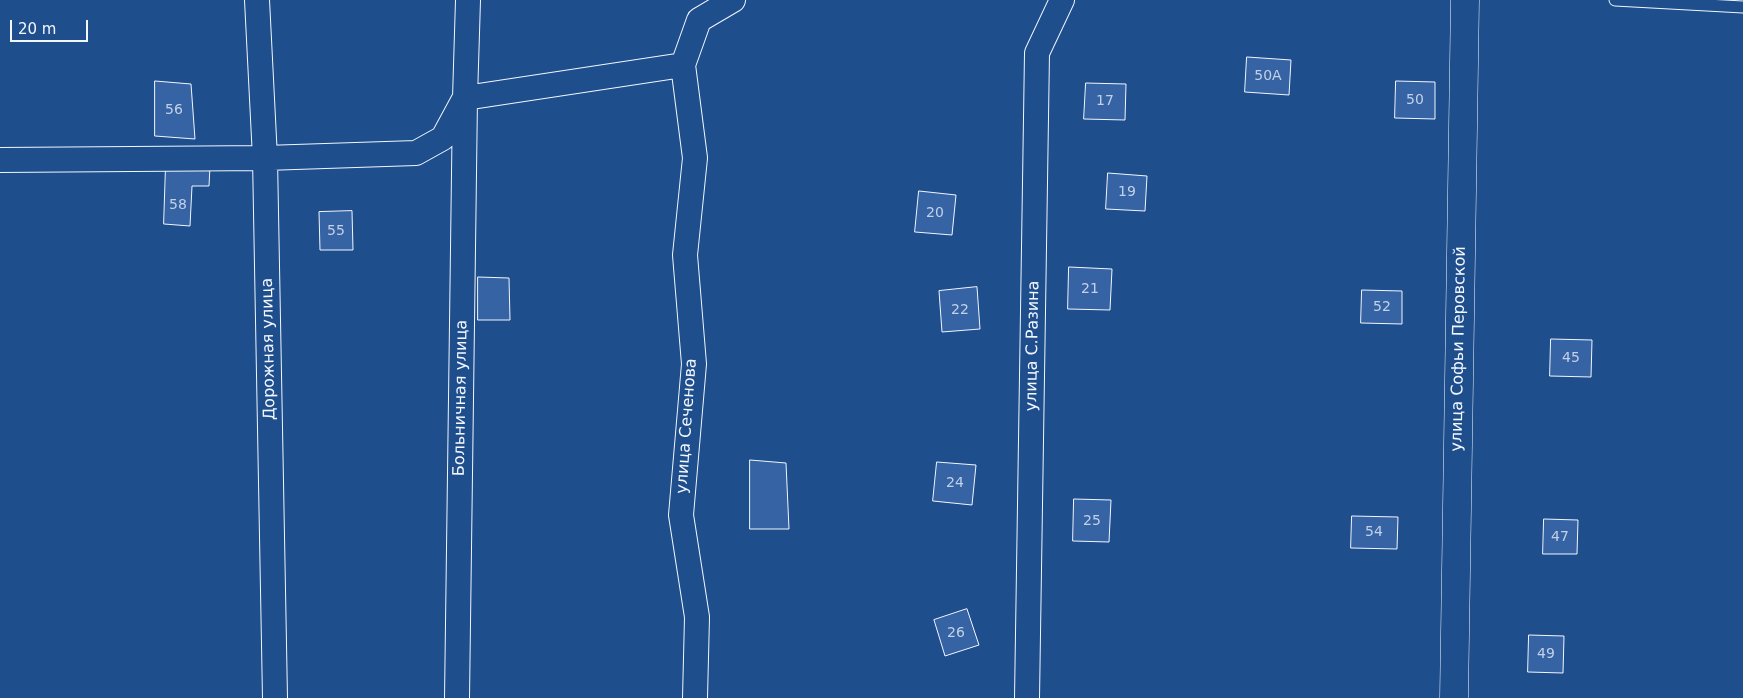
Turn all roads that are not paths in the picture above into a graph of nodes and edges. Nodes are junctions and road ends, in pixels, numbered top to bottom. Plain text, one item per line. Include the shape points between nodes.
1 (257, 0) edge
2 (468, 0) edge
3 (733, 0) edge
4 (1062, 0) edge
5 (1465, 0) edge
6 (1615, 0) edge
7 (1743, 7) edge
8 (683, 65) junction
9 (465, 98) junction
10 (265, 158) junction
11 (0, 160) edge
12 (275, 698) edge
13 (457, 698) edge
14 (695, 698) edge
15 (1027, 698) edge
16 (1454, 698) edge

1 - 10 street, Дорожная улица
2 - 9 street, Больничная улица
3 - 8 street via 699,20
4 - 15 street, улица С.Разина via 1038,53
5 - 16 main road, улица Софьи Перовской
6 - 7 lane
8 - 9 street
8 - 14 street, улица Сеченова via 695,158 685,255 694,364 681,515 698,617
9 - 10 street via 443,138 416,153
9 - 13 street, Больничная улица
10 - 11 street
10 - 12 street, Дорожная улица

